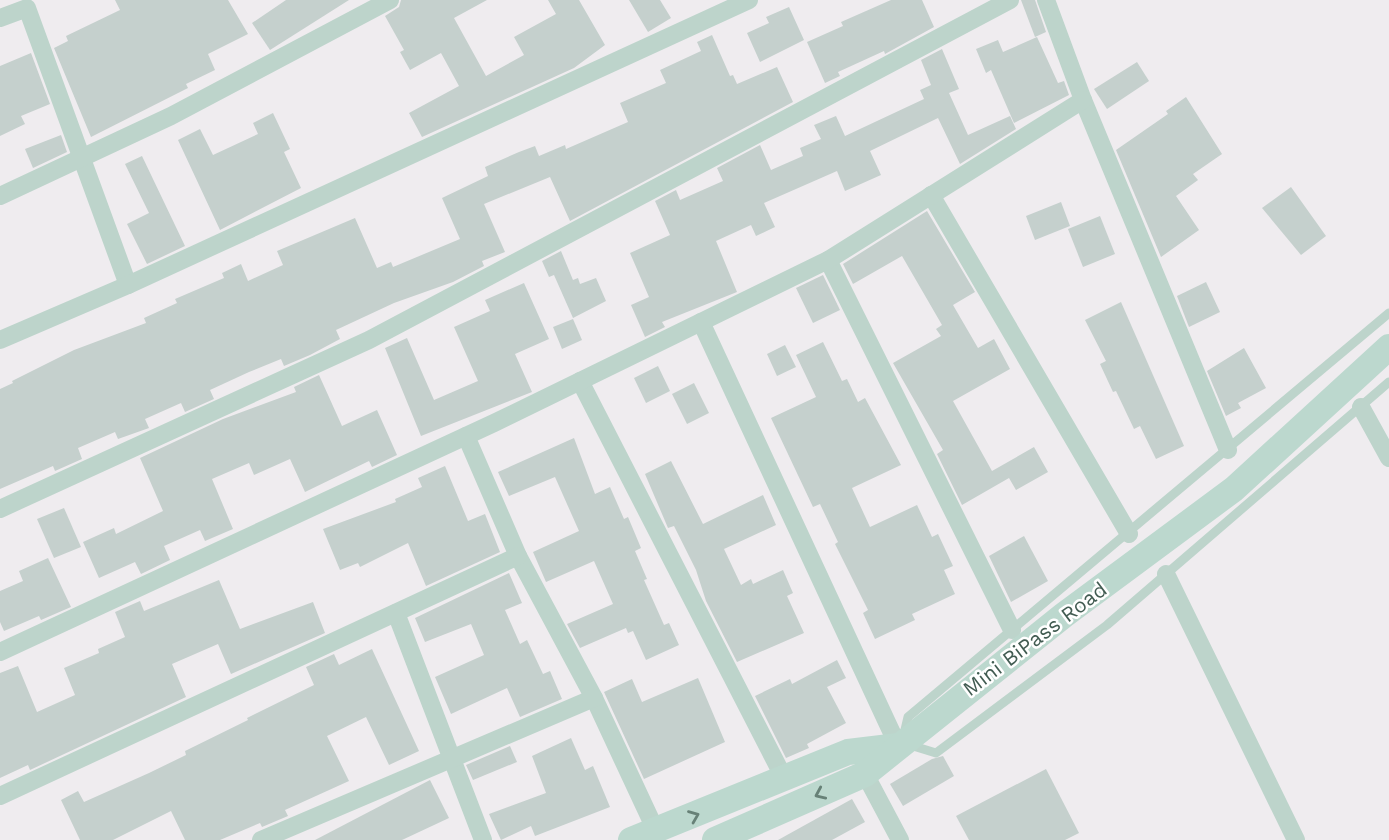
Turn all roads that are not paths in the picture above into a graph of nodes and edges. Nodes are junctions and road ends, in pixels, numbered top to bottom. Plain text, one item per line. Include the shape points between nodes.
1 (390, 0) edge
2 (749, 0) edge
3 (1010, 0) edge
4 (1046, 0) edge
5 (25, 4) edge
6 (0, 18) edge
7 (1083, 100) junction
8 (82, 158) junction
9 (931, 195) junction
10 (0, 196) edge
11 (828, 260) junction
12 (128, 285) junction
13 (1389, 313) edge
14 (701, 322) junction
15 (0, 340) edge
16 (1389, 347) edge
17 (580, 381) junction
18 (1389, 382) edge
19 (1361, 407) junction
20 (466, 436) junction
21 (1228, 450) junction
22 (1389, 458) edge
23 (0, 509) edge
24 (1129, 534) junction
25 (518, 556) junction
26 (1166, 574) junction
27 (396, 612) junction
28 (1012, 630) junction
29 (0, 652) edge
30 (594, 698) junction
31 (900, 744) junction
32 (449, 758) junction
33 (865, 774) junction
34 (785, 780) junction
35 (0, 796) edge
36 (656, 831) junction
37 (261, 840) edge
38 (483, 840) edge
39 (631, 840) edge
40 (715, 840) edge
41 (900, 840) edge
42 (1296, 840) edge

1 - 8 street via 171,117
2 - 12 street
3 - 23 street via 369,340
4 - 7 street
5 - 6 street
5 - 8 street
7 - 9 street
7 - 21 street
8 - 10 street
8 - 12 street
9 - 11 street
9 - 24 street
11 - 14 street
11 - 28 street
12 - 15 street
13 - 21 lane
14 - 17 street
14 - 31 street
16 - 31 street, Mini BiPass Road via 1234,489
17 - 20 street
17 - 34 street
18 - 19 lane
19 - 22 street
19 - 26 lane
20 - 25 street
20 - 29 street
21 - 24 lane
24 - 28 lane
25 - 27 street
25 - 30 street
26 - 31 lane via 1107,625 936,753
26 - 42 street
27 - 32 street
27 - 35 street
28 - 31 lane via 908,716
30 - 32 street
30 - 36 street
31 - 33 street, Mini BiPass Road
31 - 34 street via 848,752
32 - 37 street
32 - 38 street
33 -> 40 street, Mini BiPass Road
33 - 41 street
36 -> 34 street
36 - 39 street

